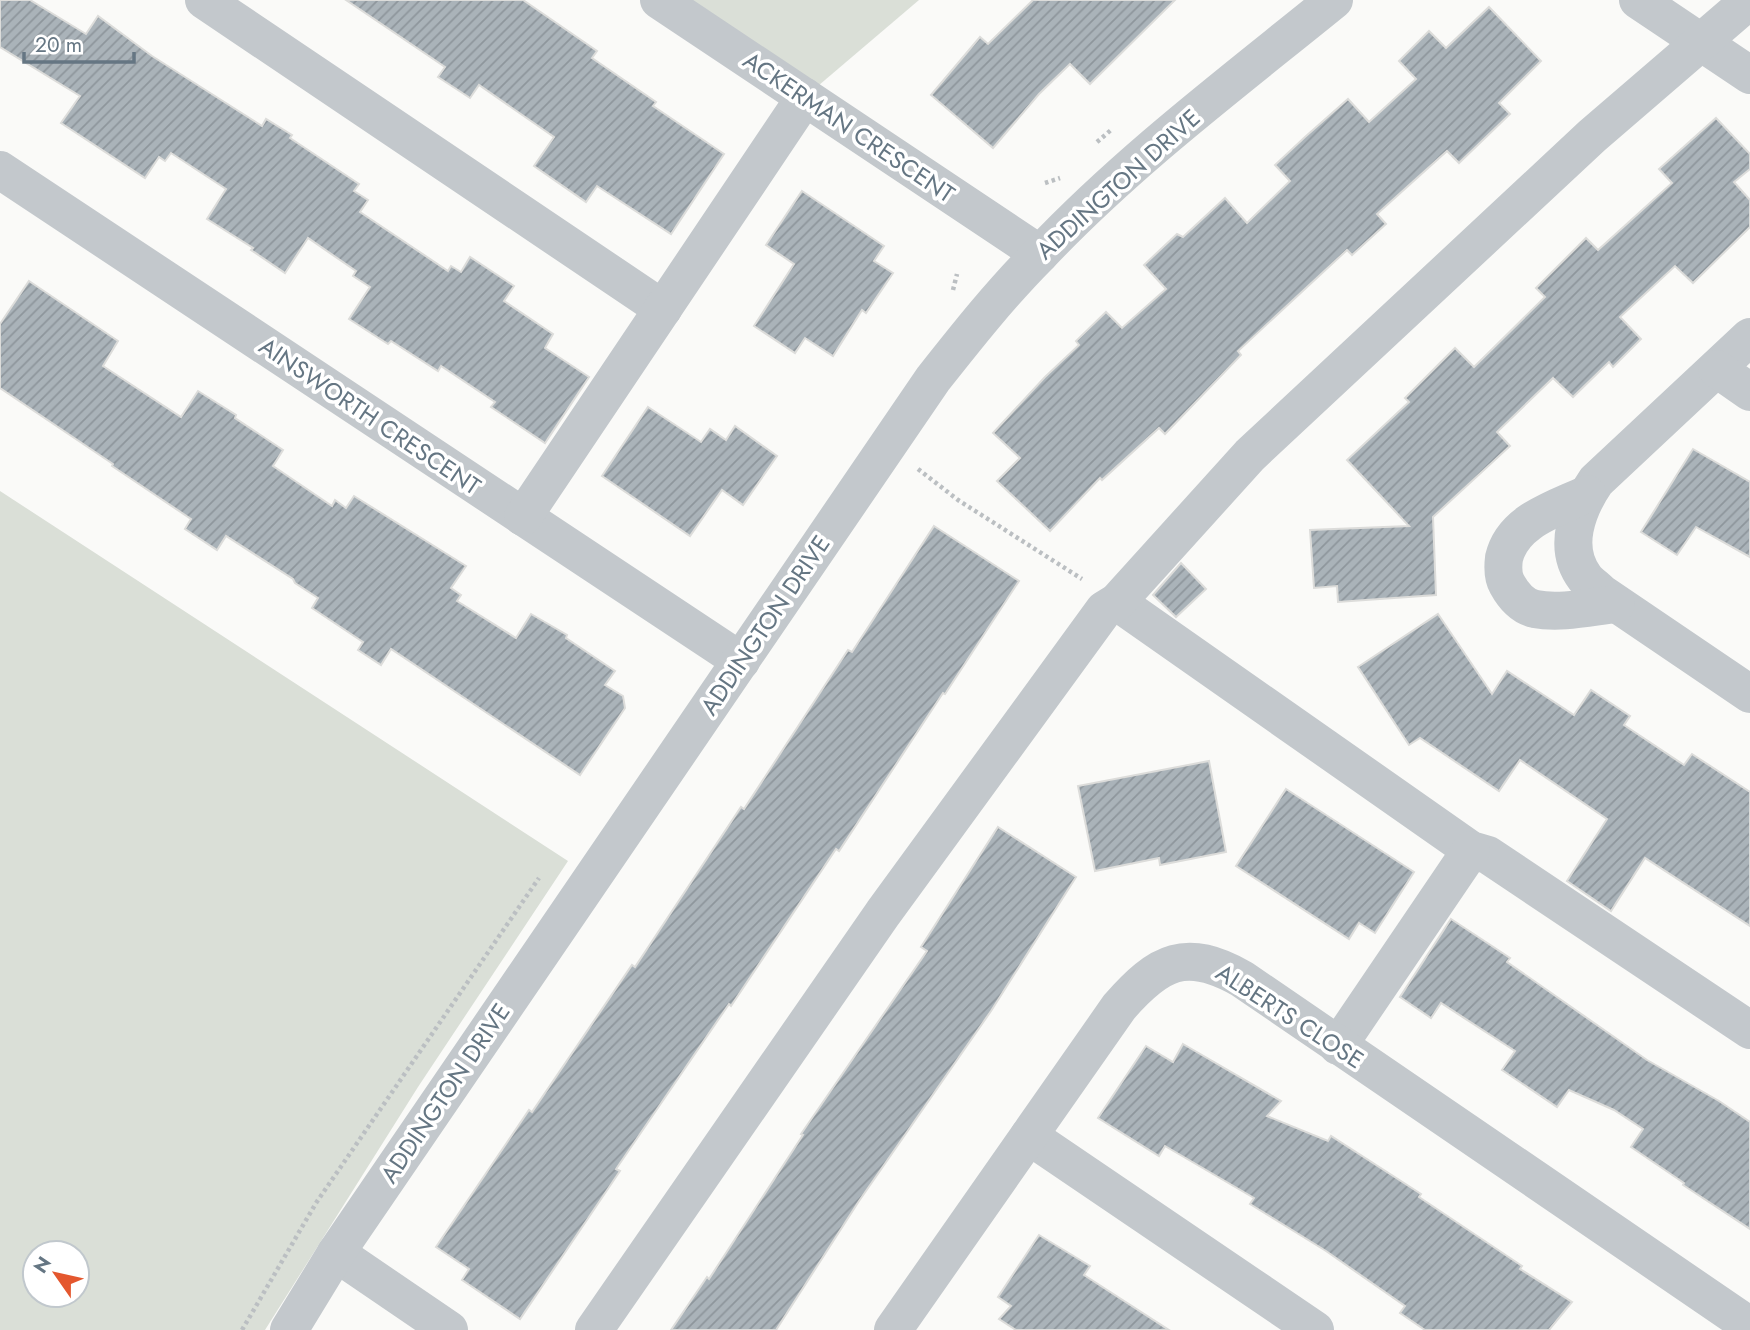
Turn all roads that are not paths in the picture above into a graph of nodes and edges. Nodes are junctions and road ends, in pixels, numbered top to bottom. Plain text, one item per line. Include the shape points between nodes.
1 (204, 0) edge
2 (659, 0) edge
3 (1334, 0) edge
4 (1638, 0) edge
5 (1750, 0) edge
6 (1701, 42) junction
7 (1750, 75) edge
8 (805, 97) junction
9 (0, 170) edge
10 (1040, 254) junction
11 (663, 309) junction
12 (1750, 337) edge
13 (1717, 369) junction
14 (1750, 392) edge
15 (1587, 495) junction
16 (523, 517) junction
17 (1117, 602) junction
18 (1616, 604) junction
19 (741, 661) junction
20 (1750, 694) edge
21 (1471, 850) junction
22 (1750, 1030) edge
23 (1338, 1046) junction
24 (1029, 1136) junction
25 (336, 1253) junction
26 (1750, 1326) edge
27 (289, 1330) edge
28 (449, 1330) edge
29 (594, 1330) edge
30 (893, 1330) edge
31 (1315, 1330) edge

1 - 11 street
2 - 8 street, ACKERMAN CRESCENT
3 - 10 street, ADDINGTON DRIVE via 1146,154
4 - 6 street
5 - 6 street
6 - 7 street
6 - 17 street via 1592,136 1250,455
8 - 10 street, ACKERMAN CRESCENT
8 - 11 street
9 - 16 street, AINSWORTH CRESCENT
10 - 19 street, ADDINGTON DRIVE via 933,379
11 - 16 street
12 - 13 street
13 - 14 street
13 - 15 street via 1596,481
15 - 18 street via 1576,522 1575,556 1584,577
15 - 18 street via 1532,519 1518,531 1507,547 1505,580 1517,599 1531,608 1552,611
16 - 19 street, AINSWORTH CRESCENT
17 - 21 street
17 - 29 street via 1104,610 883,913
18 - 20 street
19 - 25 street, ADDINGTON DRIVE
21 - 22 street via 1488,855
21 - 23 street
23 - 24 street, ALBERTS CLOSE via 1223,968 1200,961 1179,962 1157,970 1119,1007
23 - 26 street, ALBERTS CLOSE
24 - 30 street, ALBERTS CLOSE
24 - 31 street
25 - 27 street, ADDINGTON DRIVE
25 - 28 street

